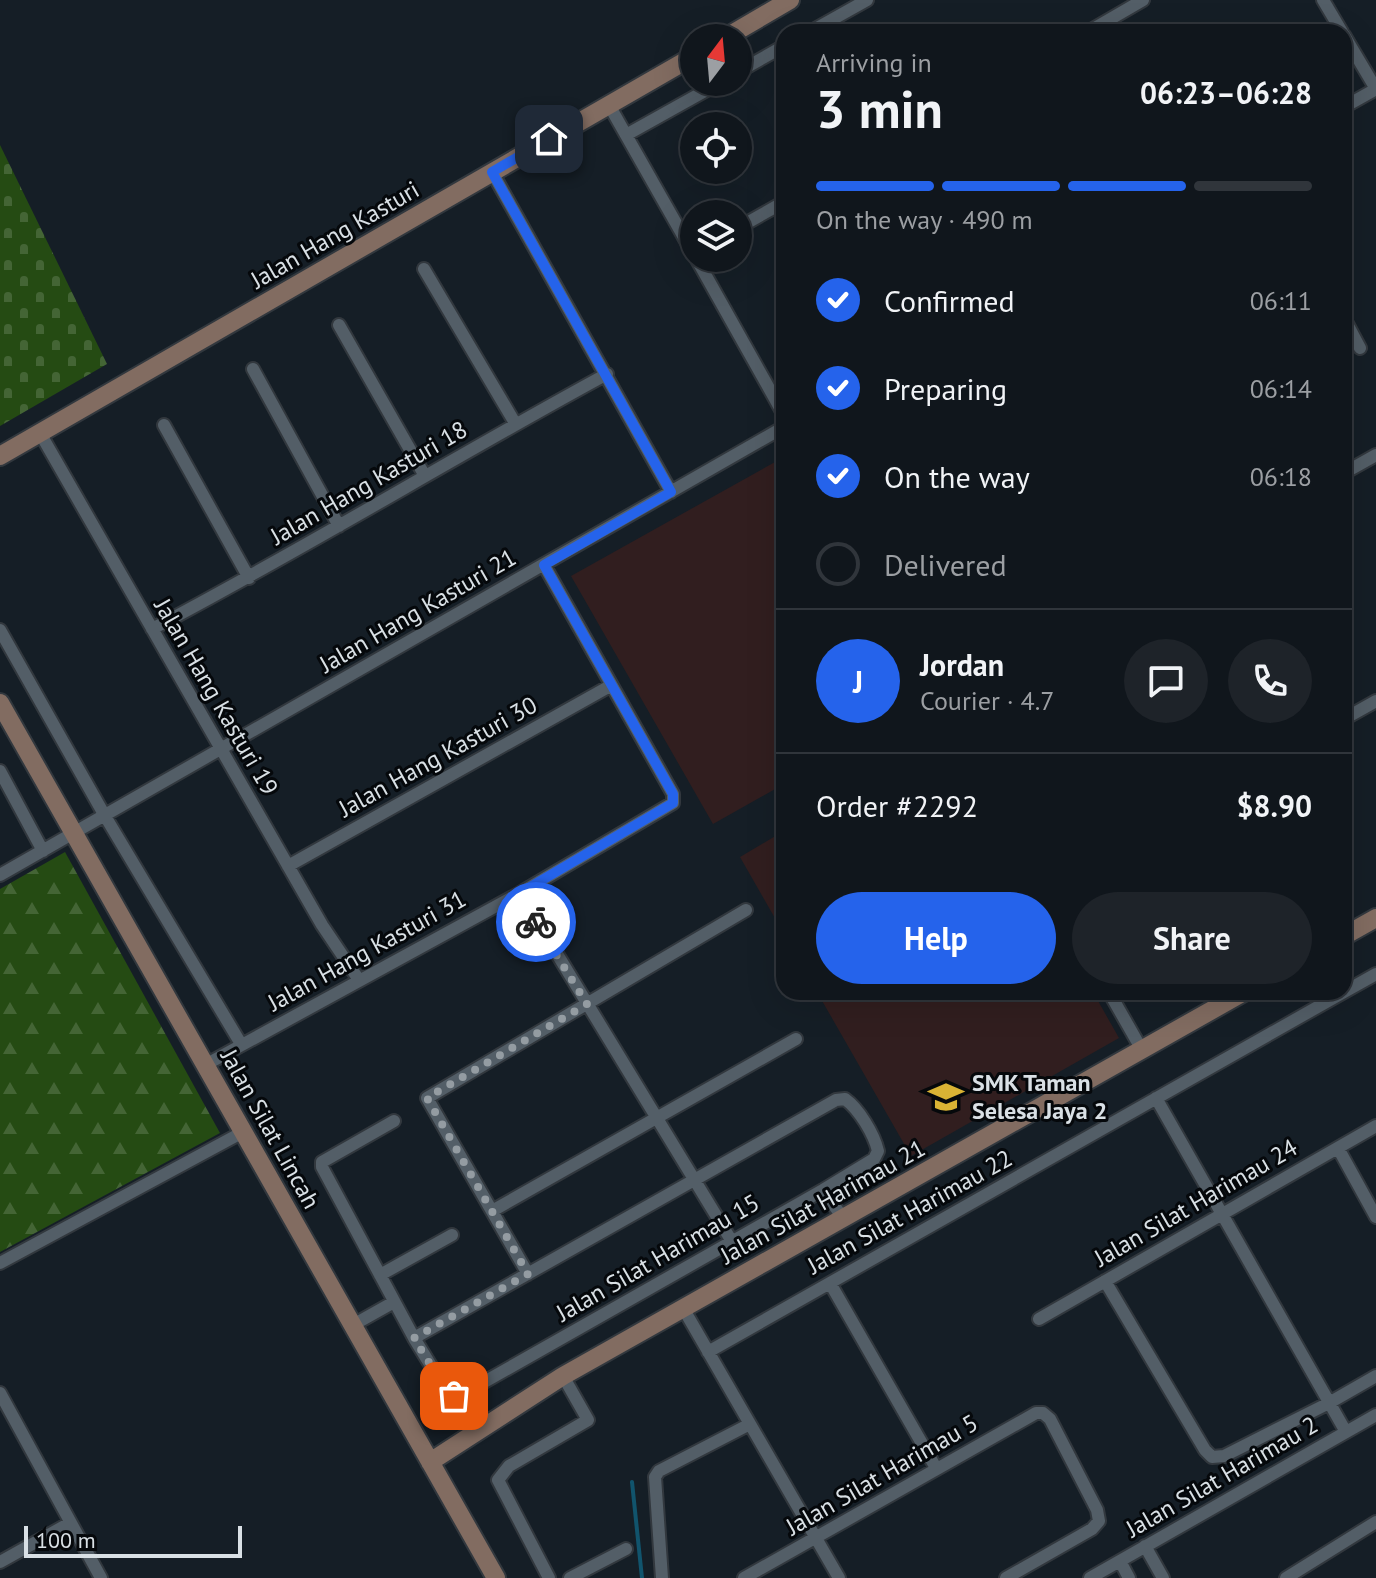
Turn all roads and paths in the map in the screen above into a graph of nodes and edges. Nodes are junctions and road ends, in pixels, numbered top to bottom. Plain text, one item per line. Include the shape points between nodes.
1 (790, 0) edge
2 (867, 0) edge
3 (1143, 0) edge
4 (1323, 0) edge
5 (749, 24) edge
6 (824, 24) edge
7 (1102, 24) edge
8 (1337, 24) edge
9 (1352, 49) edge
10 (776, 51) edge
11 (680, 64) edge
12 (752, 64) edge
13 (1376, 89) edge
14 (696, 96) edge
15 (1352, 102) edge
16 (609, 105) junction
17 (626, 135) junction
18 (492, 172) junction
19 (776, 207) edge
20 (752, 220) edge
21 (680, 230) edge
22 (424, 269) dead end
23 (704, 272) edge
24 (339, 325) dead end
25 (1352, 333) edge
26 (1360, 348) dead end
27 (253, 369) dead end
28 (607, 374) junction
29 (776, 401) edge
30 (515, 423) junction
31 (164, 425) dead end
32 (776, 432) edge
33 (40, 433) junction
34 (1376, 455) edge
35 (0, 456) edge
36 (1352, 468) edge
37 (425, 476) junction
38 (671, 492) junction
39 (339, 526) junction
40 (544, 565) junction
41 (249, 578) junction
42 (152, 629) junction
43 (0, 630) edge
44 (610, 686) junction
45 (1376, 701) edge
46 (0, 703) edge
47 (1352, 714) edge
48 (221, 749) junction
49 (0, 771) edge
50 (105, 816) junction
51 (74, 834) junction
52 (43, 851) junction
53 (288, 866) junction
54 (0, 875) edge
55 (520, 893) junction
56 (746, 910) dead end
57 (1376, 918) edge
58 (1352, 932) edge
59 (1376, 974) edge
60 (359, 980) junction
61 (1352, 988) edge
62 (1114, 1000) edge
63 (1230, 1000) edge
64 (1330, 1000) edge
65 (587, 1004) junction
66 (796, 1039) dead end
67 (241, 1044) junction
68 (1142, 1050) junction
69 (207, 1064) junction
70 (1156, 1098) junction
71 (656, 1118) junction
72 (394, 1121) dead end
73 (1376, 1126) edge
74 (243, 1132) junction
75 (1338, 1148) junction
76 (695, 1182) junction
77 (823, 1190) junction
78 (492, 1211) junction
79 (1222, 1214) junction
80 (1376, 1217) edge
81 (843, 1218) junction
82 (452, 1235) dead end
83 (731, 1240) junction
84 (0, 1263) edge
85 (528, 1274) junction
86 (380, 1275) junction
87 (1105, 1281) junction
88 (830, 1283) junction
89 (394, 1302) junction
90 (683, 1308) junction
91 (1039, 1319) dead end
92 (353, 1325) junction
93 (414, 1338) junction
94 (708, 1352) junction
95 (563, 1376) junction
96 (1376, 1376) edge
97 (0, 1393) edge
98 (1329, 1403) junction
99 (1376, 1415) edge
100 (750, 1424) junction
101 (1346, 1432) junction
102 (430, 1462) junction
103 (936, 1468) junction
104 (1376, 1522) edge
105 (70, 1523) junction
106 (816, 1538) junction
107 (1145, 1546) junction
108 (626, 1549) dead end
109 (1120, 1561) junction
110 (0, 1562) edge
111 (101, 1578) edge
112 (496, 1578) edge
113 (549, 1578) edge
114 (570, 1578) edge
115 (662, 1578) edge
116 (744, 1578) edge
117 (839, 1578) edge
118 (1006, 1578) edge
119 (1090, 1578) edge
120 (1129, 1578) edge
121 (1163, 1578) edge
122 (1286, 1578) edge

1 - 5 street
2 - 6 street
3 - 7 street
4 - 8 street
9 - 13 street
10 - 12 street
11 - 16 street, Jalan Hang Kasturi
13 - 15 street
14 - 17 street
16 - 17 street
16 - 18 street, Jalan Hang Kasturi
17 - 21 street
18 - 28 street
18 - 33 street, Jalan Hang Kasturi
19 - 20 street
22 - 30 street
23 - 29 street
24 - 37 street
25 - 26 street
27 - 39 street
28 - 30 street, Jalan Hang Kasturi 18
28 - 38 street
30 - 37 street, Jalan Hang Kasturi 18
31 - 41 street
32 - 38 street, Jalan Hang Kasturi 21
33 - 35 street, Jalan Hang Kasturi
33 - 42 street, Jalan Hang Kasturi 19
34 - 36 street
37 - 39 street, Jalan Hang Kasturi 18
38 - 40 street, Jalan Hang Kasturi 21
39 - 41 street, Jalan Hang Kasturi 18
40 - 44 street
40 - 48 street, Jalan Hang Kasturi 21
41 - 42 street, Jalan Hang Kasturi 18
42 - 48 street, Jalan Hang Kasturi 19
43 - 50 street
44 - 53 street, Jalan Hang Kasturi 30
44 - 55 street, Jalan Hang Kasturi 31 via 673,794 673,803
45 - 47 street
46 - 51 street, Jalan Silat Lincah
48 - 50 street, Jalan Hang Kasturi 21
48 - 53 street, Jalan Hang Kasturi 19
49 - 52 street
50 - 51 street, Jalan Hang Kasturi 21
50 - 67 street
51 - 52 street, Jalan Hang Kasturi 21
51 - 69 street, Jalan Silat Lincah
52 - 54 street, Jalan Hang Kasturi 21
53 - 60 street, Jalan Hang Kasturi 19
55 - 60 street, Jalan Hang Kasturi 31
55 - 65 street
56 - 65 street
57 - 58 street
59 - 61 street, Jalan Silat Harimau 22
60 - 67 street, Jalan Hang Kasturi 31
62 - 68 street
63 - 68 street, Jalan Silat Harimau 21
64 - 70 street, Jalan Silat Harimau 22
65 - 71 street
65 - 78 street via 427,1098
66 - 71 street
67 - 69 street, Jalan Hang Kasturi 31
68 - 81 street, Jalan Silat Harimau 21
69 - 74 street, Jalan Silat Lincah
70 - 79 street
70 - 88 street, Jalan Silat Harimau 22
71 - 76 street
71 - 78 street
72 - 86 street via 322,1162
73 - 75 street, Jalan Silat Harimau 24
74 - 84 street
74 - 92 street, Jalan Silat Lincah
75 - 79 street, Jalan Silat Harimau 24
75 - 80 street
76 - 77 street, Jalan Silat Harimau 15 via 840,1099 851,1104 878,1151 874,1159
76 - 83 street
76 - 85 street
77 - 81 street
77 - 83 street, Jalan Silat Harimau 15
78 - 85 street
79 - 87 street, Jalan Silat Harimau 24
79 - 98 street
81 - 90 street, Jalan Silat Harimau 21
82 - 86 street
83 - 93 street, Jalan Silat Harimau 15 via 463,1394 447,1392
85 - 93 street
86 - 89 street
87 - 91 street, Jalan Silat Harimau 24
87 - 98 street via 1212,1457 1224,1456
88 - 94 street, Jalan Silat Harimau 22
88 - 103 street
89 - 92 street
89 - 93 street
90 - 94 street
90 - 95 street, Jalan Silat Harimau 21
92 - 102 street, Jalan Silat Lincah
94 - 100 street
95 - 102 street, Jalan Silat Harimau 21
95 - 113 street via 588,1420 509,1466 498,1480
96 - 98 street
97 - 105 street
98 - 101 street
99 - 101 street, Jalan Silat Harimau 2
100 - 106 street
100 - 115 street via 655,1477
101 - 107 street, Jalan Silat Harimau 2
102 - 112 street, Jalan Silat Lincah
103 - 106 street, Jalan Silat Harimau 5
103 - 118 street, Jalan Silat Harimau 5 via 1036,1413 1050,1419 1099,1521
104 - 122 street
105 - 110 street
105 - 111 street
106 - 116 street, Jalan Silat Harimau 5
106 - 117 street
107 - 109 street, Jalan Silat Harimau 2
107 - 121 street
108 - 114 street
109 - 119 street, Jalan Silat Harimau 2
109 - 120 street

